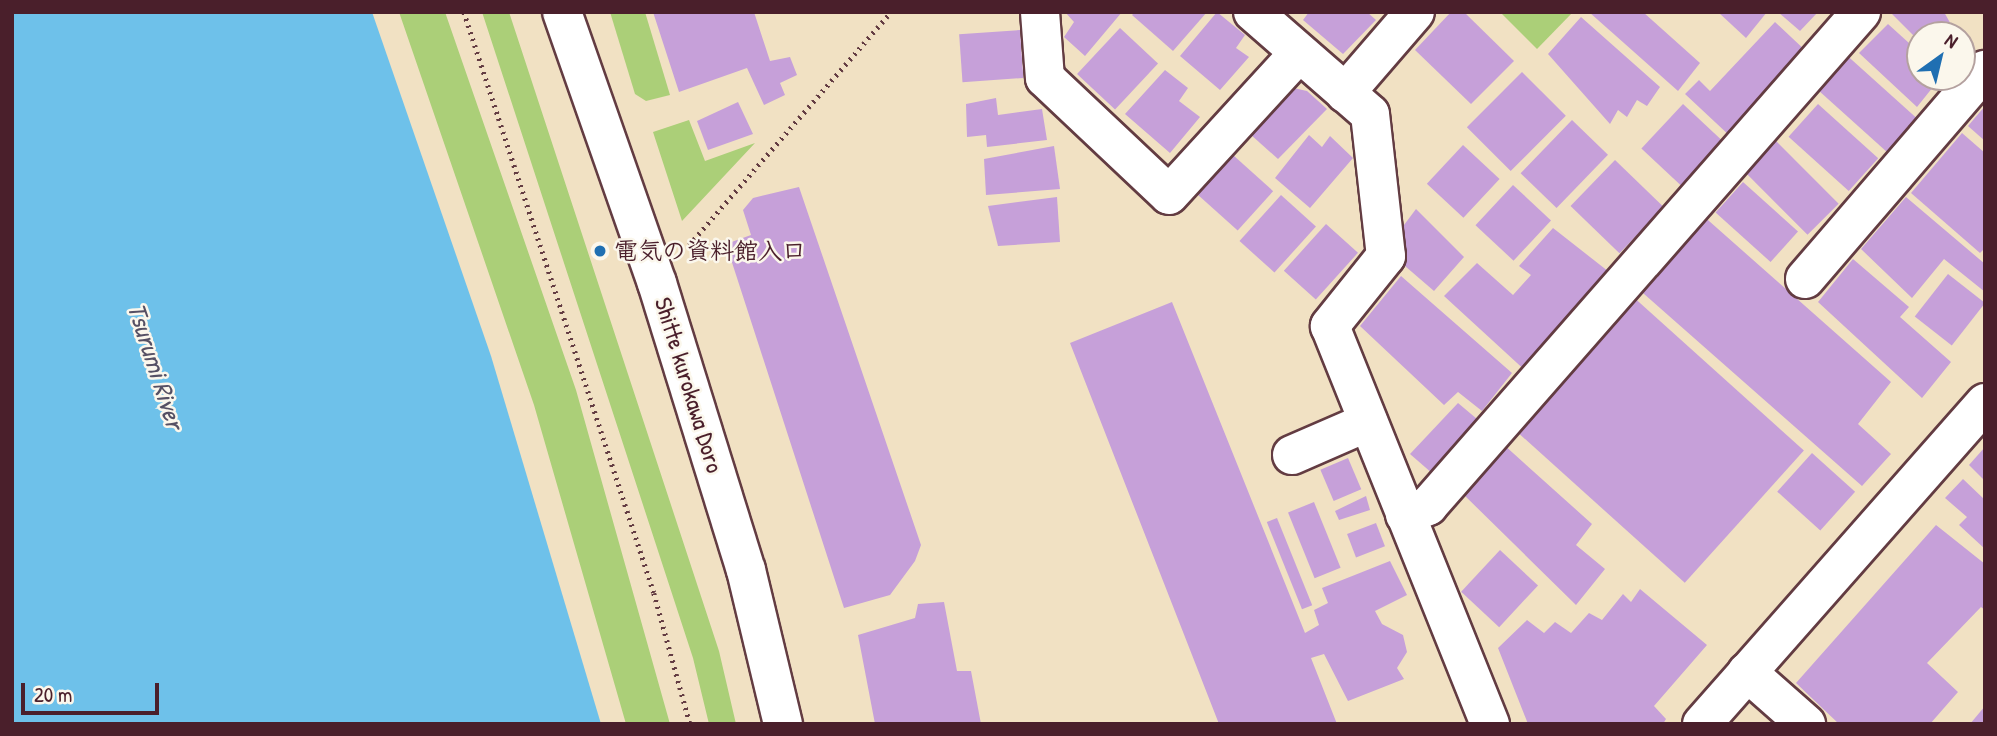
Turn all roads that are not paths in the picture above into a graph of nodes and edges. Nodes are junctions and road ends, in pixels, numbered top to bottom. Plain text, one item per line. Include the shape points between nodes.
1 (562, 12) edge
2 (1040, 12) edge
3 (1253, 12) edge
4 (1415, 12) edge
5 (1861, 12) edge
6 (1298, 54) junction
7 (1985, 69) edge
8 (1345, 93) junction
9 (1805, 279) dead end
10 (1985, 402) edge
11 (1368, 422) junction
12 (1292, 455) dead end
13 (1405, 514) junction
14 (1747, 672) junction
15 (783, 724) edge
16 (1490, 724) edge
17 (1702, 724) edge
18 (1806, 724) edge

1 - 15 street, Shitte kurokawa Doro via 657,283 746,570
2 - 6 street via 1045,78 1169,195
3 - 6 street
4 - 8 street
5 - 13 street via 1428,506
6 - 8 street
7 - 9 street
8 - 11 street via 1370,114 1385,256 1331,326
10 - 14 street
11 - 12 street
11 - 13 street
13 - 16 street
14 - 17 street
14 - 18 street

